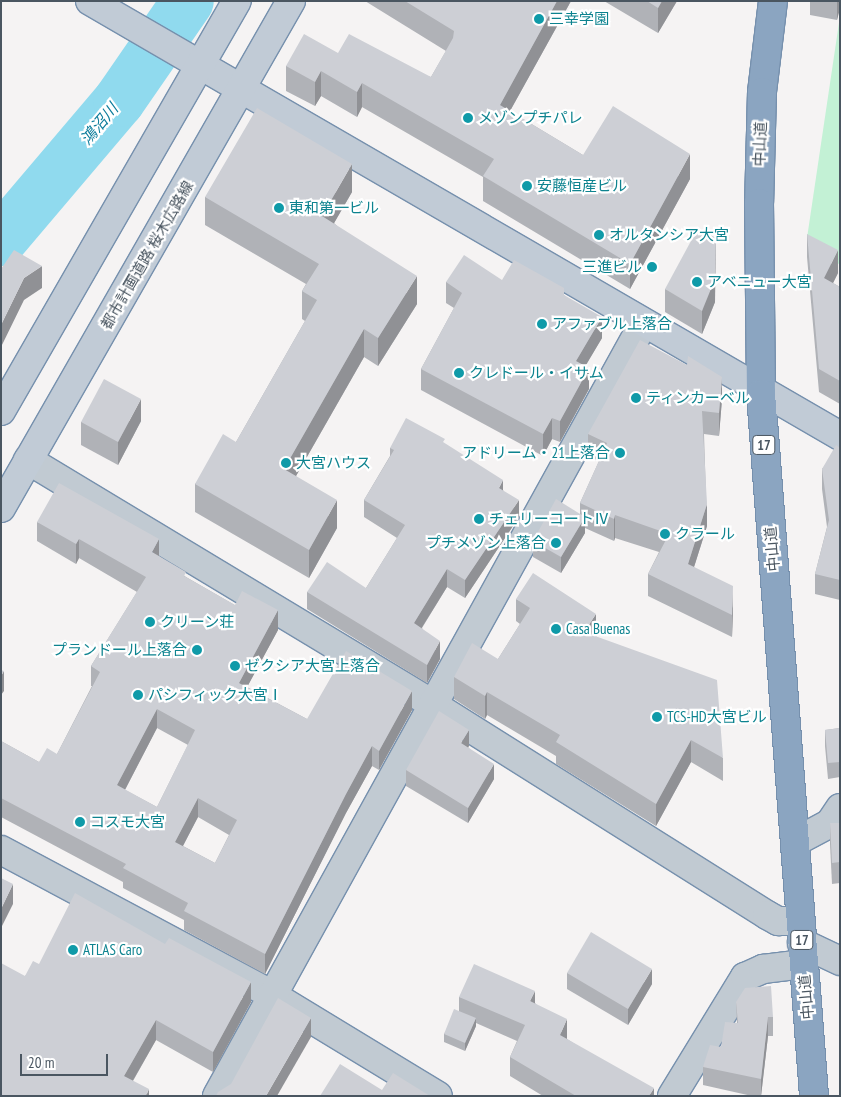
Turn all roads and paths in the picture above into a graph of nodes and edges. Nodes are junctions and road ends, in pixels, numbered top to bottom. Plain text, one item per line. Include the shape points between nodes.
1 (90, 1) edge
2 (237, 1) edge
3 (291, 1) edge
4 (773, 1) edge
5 (200, 65) junction
6 (241, 87) junction
7 (642, 326) junction
8 (761, 394) junction
9 (1, 411) edge
10 (840, 436) edge
11 (28, 460) junction
12 (1, 508) edge
13 (432, 704) junction
14 (840, 808) edge
15 (795, 842) junction
16 (1, 850) edge
17 (802, 943) junction
18 (840, 961) edge
19 (272, 995) junction
20 (218, 1095) edge
21 (438, 1096) edge
22 (672, 1096) edge
23 (814, 1096) edge

1 - 5 street
2 - 5 street
3 - 6 street, 都市計画道路 桜木広路線
4 - 8 highway, 中山道 / 17 via 762,92 758,203
5 - 6 street
5 - 9 street
6 - 7 street
6 - 11 street, 都市計画道路 桜木広路線
7 - 8 street
7 - 13 street
8 - 10 street
8 - 15 highway, 中山道 / 17
11 - 12 street, 都市計画道路 桜木広路線
11 - 13 street
13 - 17 street via 767,915
13 - 19 street
14 - 15 street via 830,823
15 - 17 highway, 中山道 / 17
16 - 19 street
17 - 18 street
17 - 22 street via 745,977
17 - 23 highway, 中山道 / 17
19 - 20 street
19 - 21 street

